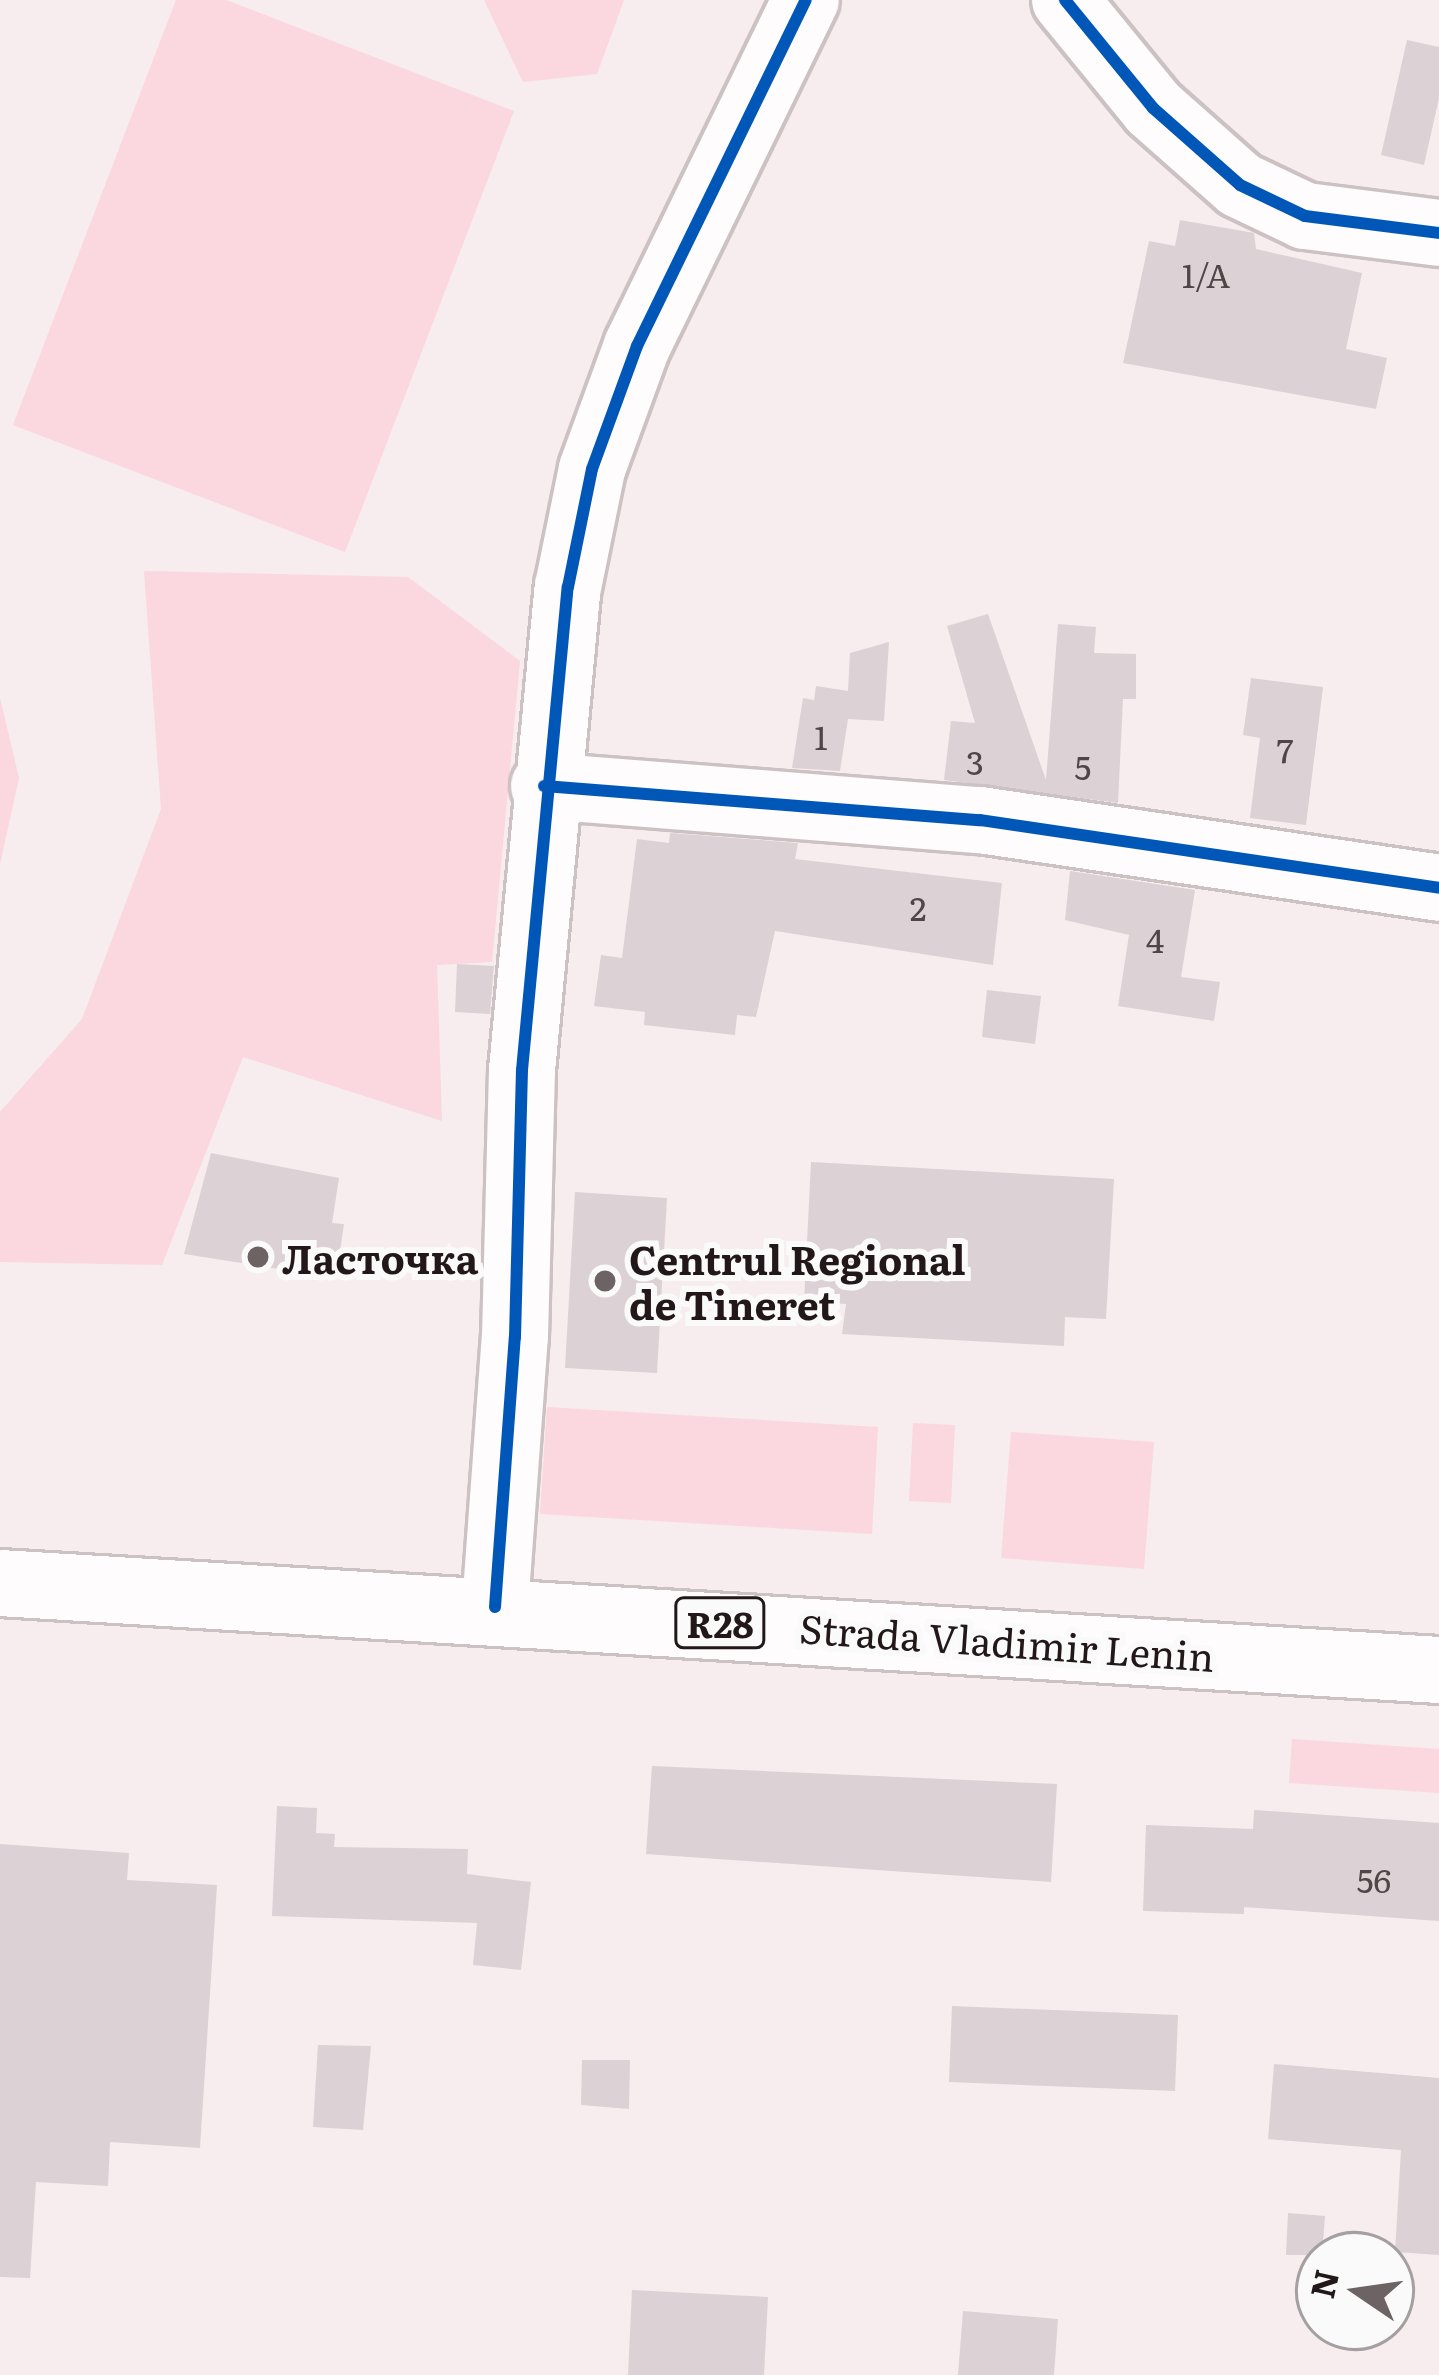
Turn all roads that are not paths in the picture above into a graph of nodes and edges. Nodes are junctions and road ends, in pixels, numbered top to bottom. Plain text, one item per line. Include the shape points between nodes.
1 (806, 0) edge
2 (1065, 0) edge
3 (1439, 233) edge
4 (544, 786) junction
5 (1439, 888) edge
6 (0, 1583) edge
7 (494, 1607) junction
8 (1439, 1670) edge

1 - 4 street via 637,346 592,469 568,587
2 - 3 street via 1153,108 1240,185 1305,216
4 - 5 street via 980,820
4 - 7 street
6 - 7 street, Strada Vladimir Lenin / R28
7 - 8 street, Strada Vladimir Lenin / R28

